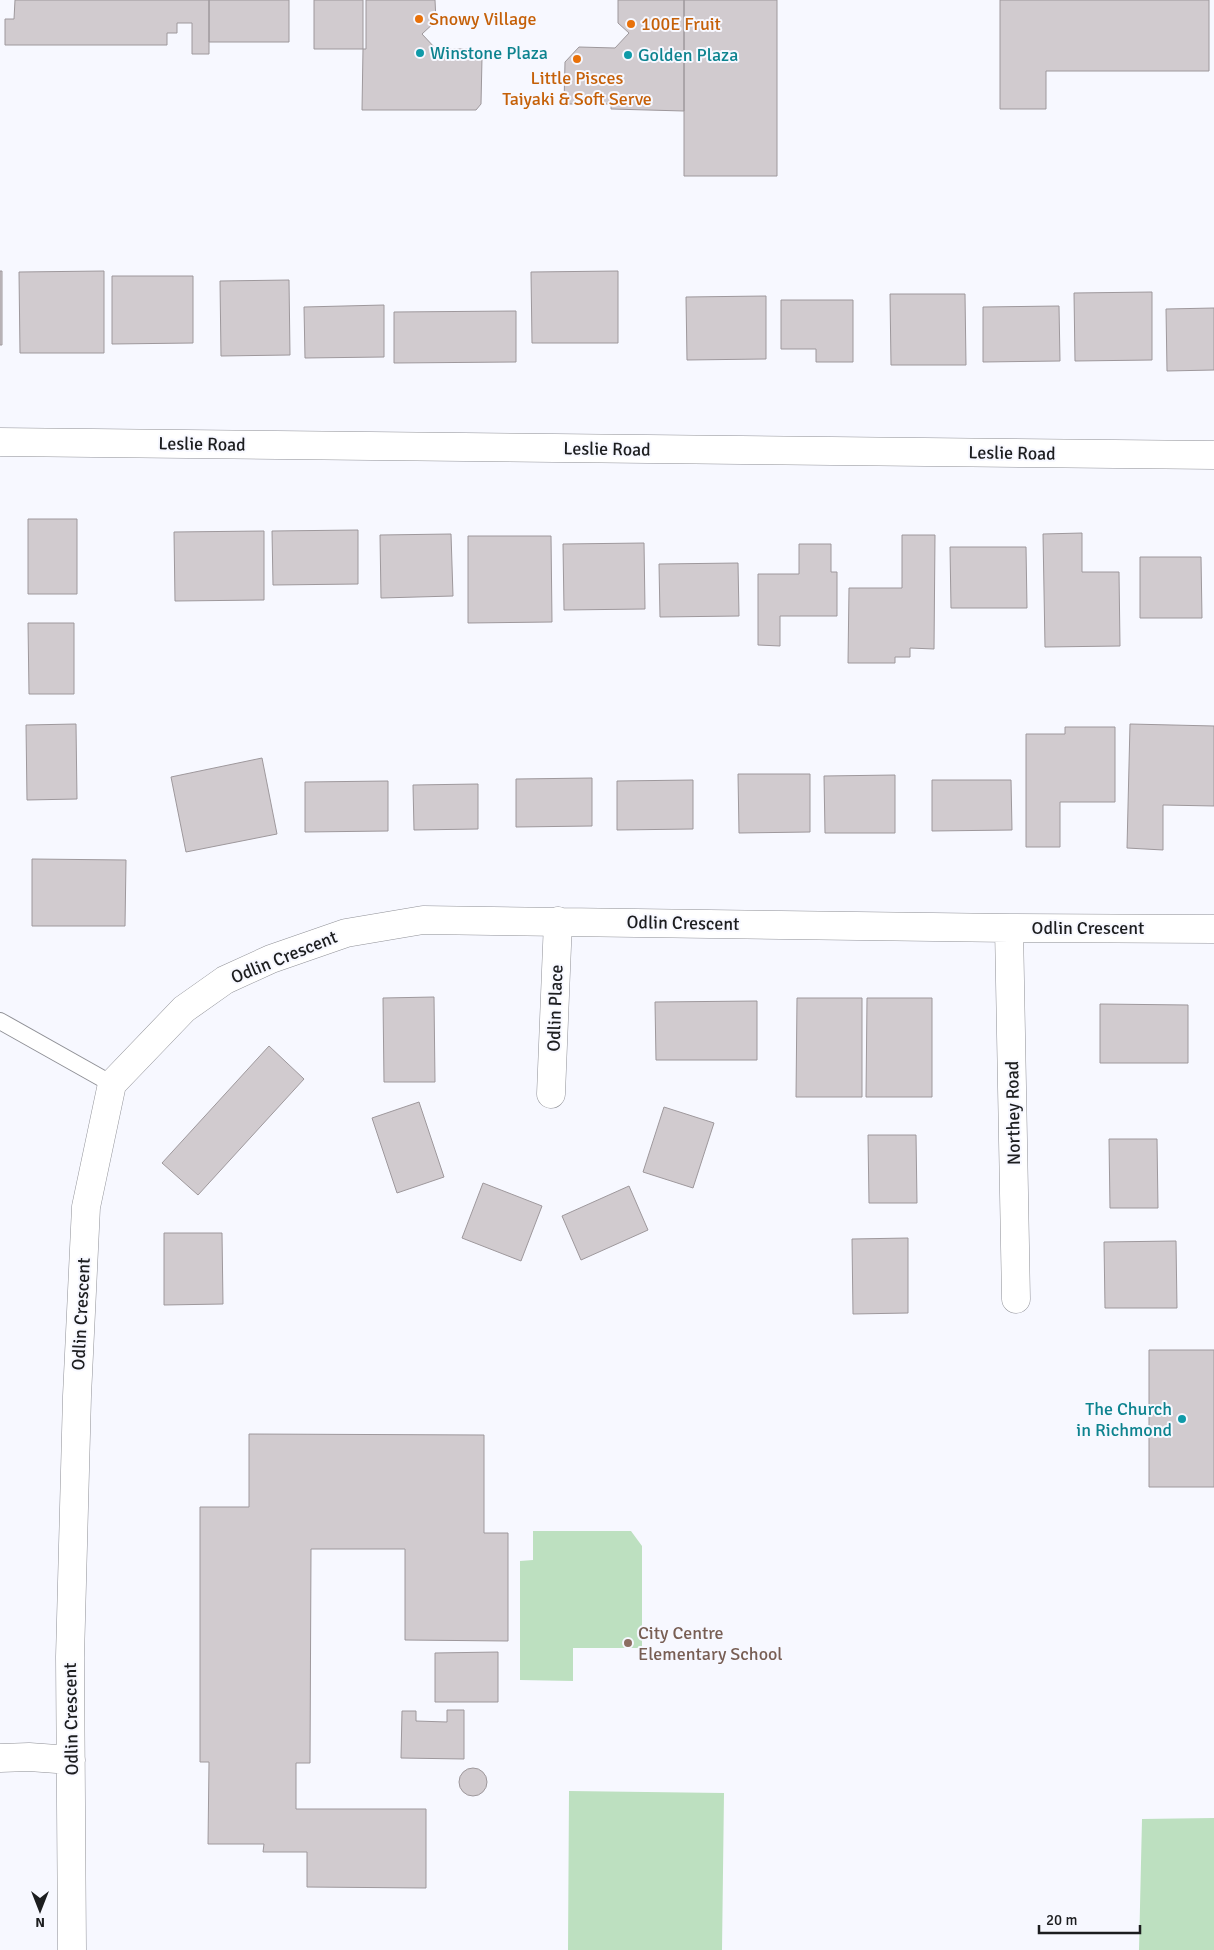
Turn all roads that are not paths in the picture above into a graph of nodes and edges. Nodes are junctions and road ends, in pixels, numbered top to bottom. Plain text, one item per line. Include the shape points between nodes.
1 (0, 442) edge
2 (1214, 455) edge
3 (558, 921) junction
4 (1009, 928) junction
5 (1214, 929) edge
6 (0, 1021) edge
7 (112, 1084) junction
8 (551, 1094) dead end
9 (1016, 1299) dead end
10 (0, 1758) edge
11 (72, 1760) junction
12 (72, 1950) edge

1 - 2 street, Leslie Road
3 - 4 street, Odlin Crescent
3 - 7 street, Odlin Crescent via 423,920 346,933 270,959 226,980 184,1009
3 - 8 street, Odlin Place
4 - 5 street, Odlin Crescent
4 - 9 street, Northey Road
6 - 7 lane
7 - 11 street, Odlin Crescent via 86,1207 70,1657
10 - 11 street via 29,1756
11 - 12 street, Odlin Crescent

